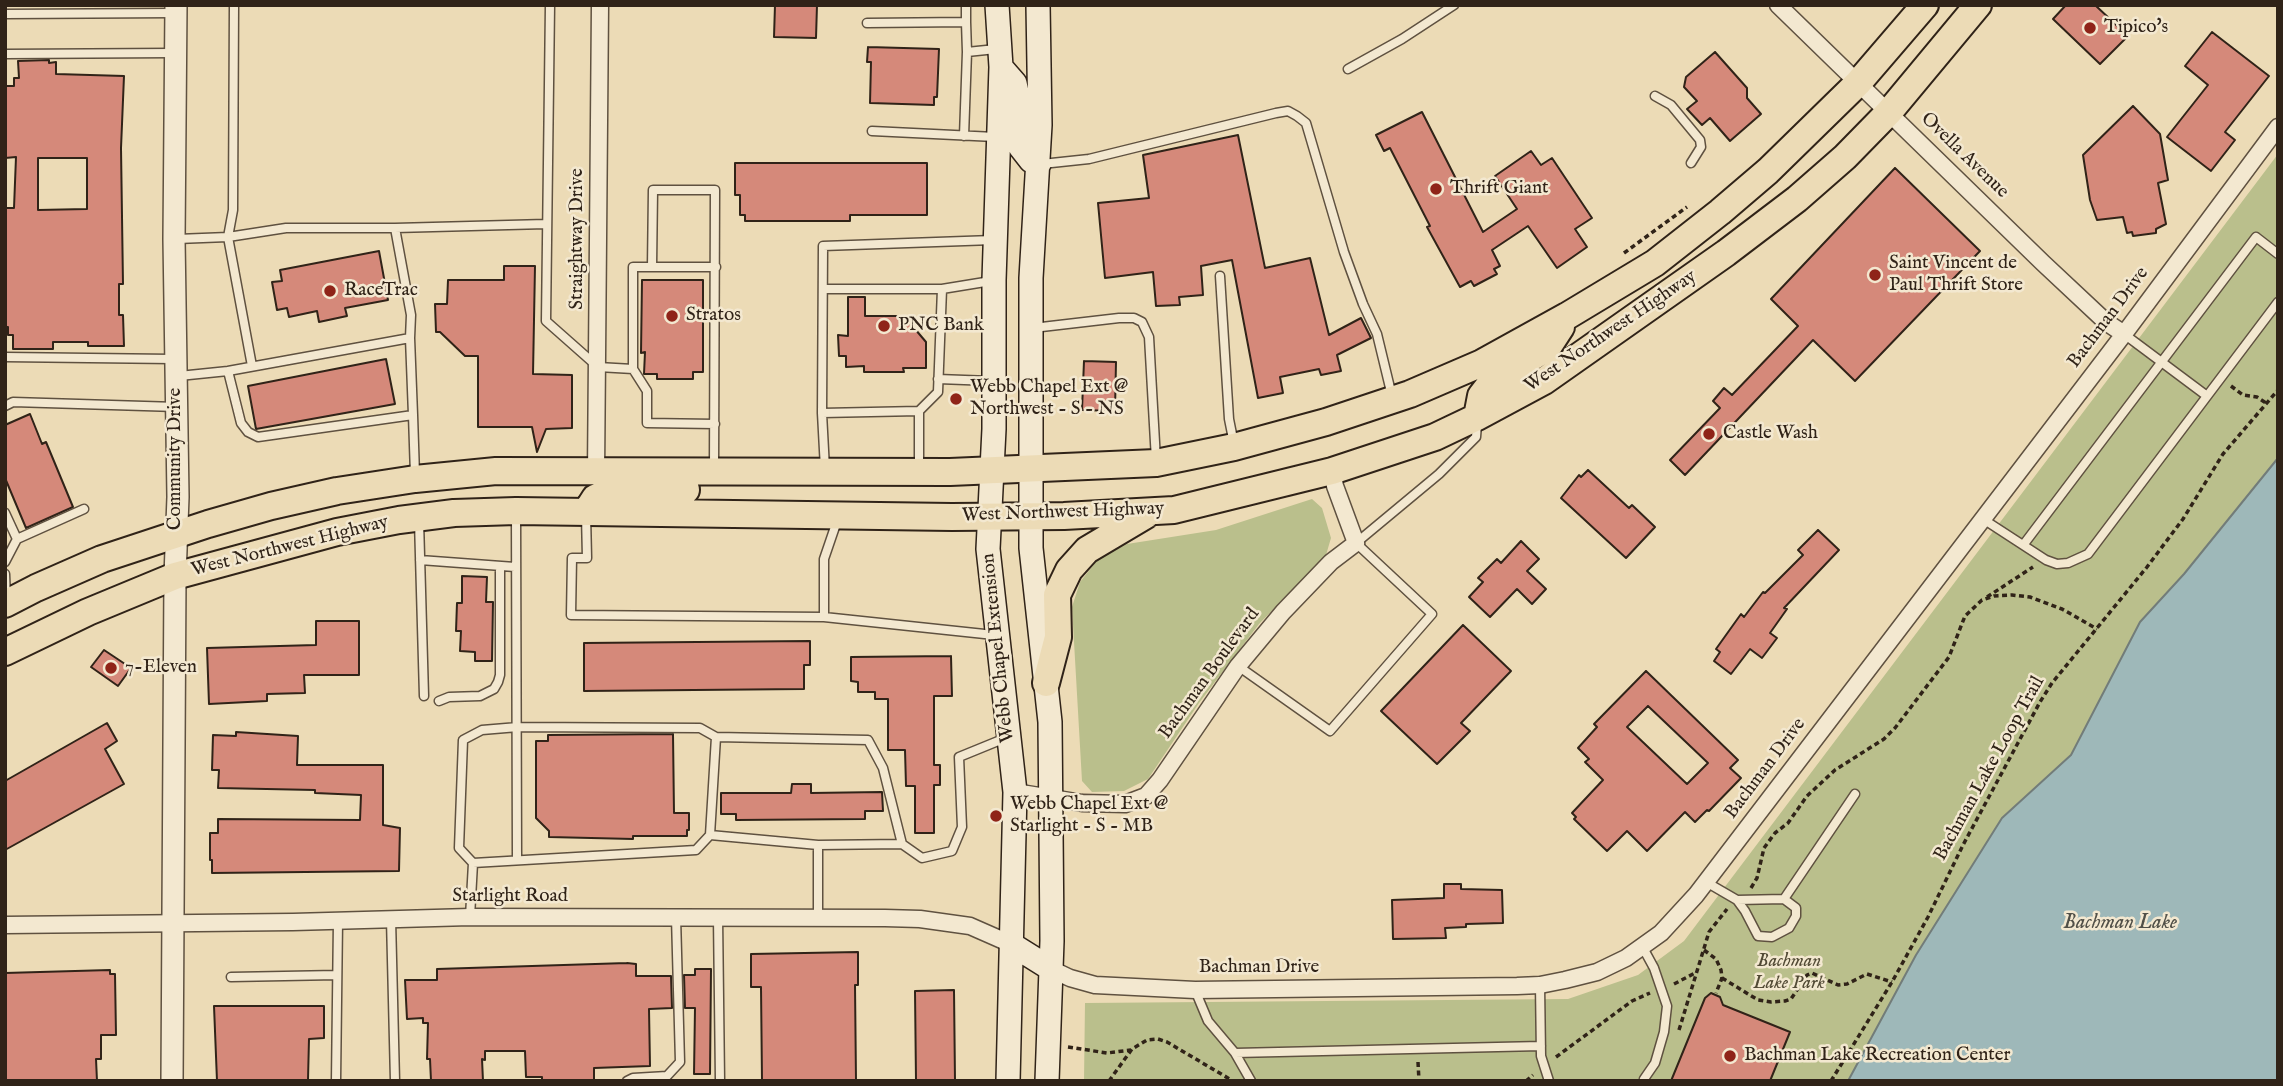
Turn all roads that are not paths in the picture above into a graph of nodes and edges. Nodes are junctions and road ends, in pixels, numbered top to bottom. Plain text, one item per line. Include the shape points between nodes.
1 (234, 5) edge
2 (550, 5) edge
3 (600, 5) edge
4 (966, 5) edge
5 (998, 5) edge
6 (1038, 5) edge
7 (1454, 5) edge
8 (1778, 5) edge
9 (1925, 5) edge
10 (1978, 5) edge
11 (176, 9) edge
12 (5, 14) edge
13 (966, 22) junction
14 (867, 23) dead end
15 (967, 51) junction
16 (5, 54) edge
17 (176, 54) junction
18 (1000, 58) junction
19 (1348, 69) dead end
20 (1858, 83) junction
21 (1655, 96) dead end
22 (1889, 113) junction
23 (2278, 127) edge
24 (872, 131) dead end
25 (964, 136) junction
26 (998, 137) junction
27 (1691, 163) dead end
28 (1039, 164) junction
29 (546, 224) junction
30 (395, 228) junction
31 (229, 237) junction
32 (174, 239) junction
33 (996, 240) junction
34 (2278, 254) edge
35 (652, 267) junction
36 (716, 267) junction
37 (1220, 276) dead end
38 (995, 281) junction
39 (822, 289) junction
40 (942, 289) junction
41 (2278, 302) edge
42 (1567, 316) junction
43 (1030, 328) junction
44 (2124, 334) junction
45 (410, 338) junction
46 (5, 357) edge
47 (2162, 362) junction
48 (252, 366) junction
49 (176, 367) junction
50 (598, 367) junction
51 (633, 369) junction
52 (228, 371) junction
53 (938, 379) junction
54 (994, 381) junction
55 (2207, 396) junction
56 (1393, 400) junction
57 (5, 406) edge
58 (177, 407) junction
59 (919, 411) junction
60 (822, 413) junction
61 (413, 415) junction
62 (1477, 417) junction
63 (715, 424) junction
64 (1234, 447) junction
65 (1156, 463) junction
66 (1031, 468) junction
67 (992, 470) junction
68 (1332, 471) junction
69 (596, 472) junction
70 (714, 472) junction
71 (826, 472) junction
72 (919, 472) junction
73 (415, 479) junction
74 (84, 509) dead end
75 (516, 511) junction
76 (1153, 511) junction
77 (586, 512) junction
78 (5, 513) edge
79 (839, 515) junction
80 (990, 516) junction
81 (1031, 516) junction
82 (419, 518) junction
83 (1983, 519) junction
84 (176, 535) junction
85 (17, 539) junction
86 (1356, 542) junction
87 (2024, 544) junction
88 (420, 560) junction
89 (5, 562) edge
90 (500, 566) junction
91 (515, 567) junction
92 (5, 574) edge
93 (175, 576) junction
94 (6, 604) edge
95 (824, 617) junction
96 (998, 636) junction
97 (5, 652) edge
98 (1238, 666) junction
99 (1046, 683) junction
100 (424, 696) dead end
101 (439, 701) dead end
102 (518, 727) junction
103 (716, 737) junction
104 (1009, 737) junction
105 (1015, 792) junction
106 (1855, 794) dead end
107 (1050, 797) junction
108 (710, 835) junction
109 (902, 844) junction
110 (818, 845) junction
111 (517, 860) junction
112 (473, 863) junction
113 (1706, 882) junction
114 (1784, 899) junction
115 (1737, 900) junction
116 (470, 917) junction
117 (676, 917) junction
118 (718, 918) junction
119 (818, 918) junction
120 (391, 919) junction
121 (338, 921) junction
122 (173, 924) junction
123 (5, 925) edge
124 (1011, 944) junction
125 (1642, 946) junction
126 (1051, 969) junction
127 (337, 975) junction
128 (231, 977) dead end
129 (1540, 985) junction
130 (1195, 989) junction
131 (1541, 1046) junction
132 (1235, 1053) junction
133 (1644, 1079) dead end
134 (172, 1081) edge
135 (336, 1081) edge
136 (395, 1081) edge
137 (627, 1081) edge
138 (720, 1081) edge
139 (1008, 1081) edge
140 (1047, 1081) edge
141 (1251, 1081) edge
142 (1549, 1081) edge

1 - 31 lane
2 - 29 lane
3 - 50 street, Straightway Drive
4 - 13 lane
5 - 18 main road, Webb Chapel Extension
6 - 28 main road
7 - 19 lane
8 - 20 street, Ovella Avenue
9 - 20 main road, West Northwest Highway
10 - 22 main road, West Northwest Highway
11 - 12 lane
11 - 17 street, Community Drive
13 - 14 lane
13 - 15 lane
15 - 18 lane
15 - 25 lane
16 - 17 lane
17 - 32 street, Community Drive
18 - 26 main road, Webb Chapel Extension
18 - 28 main road via 1015,83 1020,147
20 - 22 street, Ovella Avenue
20 - 42 main road, West Northwest Highway via 1720,212 1654,263
21 - 27 lane via 1671,104 1700,140
22 - 44 street, Ovella Avenue via 2043,263
22 - 62 main road, West Northwest Highway via 1797,199 1726,253 1554,374
23 - 44 street, Bachman Drive
24 - 25 lane
25 - 26 lane
26 - 33 main road, Webb Chapel Extension
28 - 43 main road
28 - 56 lane via 1089,159 1276,113 1288,111 1297,116 1306,123 1344,252 1377,334
29 - 30 lane
29 - 50 lane via 545,321
30 - 31 lane via 286,228
30 - 45 lane via 411,315
31 - 32 lane
31 - 48 lane
32 - 49 street, Community Drive
33 - 38 main road, Webb Chapel Extension
33 - 39 lane via 823,246
34 - 47 lane via 2256,237
35 - 36 lane
35 - 36 lane via 653,190 715,190
35 - 51 lane via 632,267
36 - 63 lane
37 - 64 lane
38 - 40 lane
38 - 54 main road, Webb Chapel Extension
39 - 40 lane
39 - 60 lane
40 - 53 lane
41 - 55 lane
42 - 56 main road, West Northwest Highway via 1482,363
42 - 62 main road via 1548,347 1491,383 1480,396
43 - 65 lane via 1119,318 1142,322 1149,337
43 - 66 main road
44 - 47 lane
44 - 83 street, Bachman Drive
45 - 48 lane
45 - 61 lane
46 - 49 lane
47 - 55 lane
47 - 87 lane
48 - 52 lane
49 - 52 lane
49 - 58 street, Community Drive
50 - 51 lane
50 - 69 street, Straightway Drive
51 - 63 lane via 647,391 647,423
52 - 61 lane via 241,423 258,437
53 - 54 lane
53 - 59 lane via 938,392
54 - 67 main road, Webb Chapel Extension
55 - 87 lane via 2088,554 2057,564
56 - 64 main road, West Northwest Highway
57 - 58 lane via 13,402
58 - 84 street, Community Drive
59 - 60 lane
59 - 72 lane
60 - 71 lane
61 - 73 lane
62 - 68 main road, West Northwest Highway via 1435,437
62 - 86 lane via 1476,437 1468,446
63 - 70 lane
64 - 65 main road, West Northwest Highway
65 - 66 main road, West Northwest Highway
66 - 67 main road, West Northwest Highway
66 - 81 main road
67 - 72 main road, West Northwest Highway
67 - 80 main road, Webb Chapel Extension
68 - 76 main road, West Northwest Highway
68 - 86 street
69 - 70 main road, West Northwest Highway
69 - 73 main road, West Northwest Highway via 496,471
70 - 71 main road, West Northwest Highway
70 - 77 main road via 689,490 601,494
71 - 72 main road, West Northwest Highway
73 - 84 main road, West Northwest Highway via 271,506
74 - 85 lane
75 - 77 main road, West Northwest Highway
75 - 82 main road, West Northwest Highway
75 - 91 lane
76 - 81 main road, West Northwest Highway
76 - 99 main road via 1087,550 1069,570 1058,595 1058,637
77 - 79 main road, West Northwest Highway
77 - 95 lane via 587,558 572,558 571,615
78 - 85 lane
79 - 80 main road, West Northwest Highway
79 - 95 lane via 824,559
80 - 81 main road, West Northwest Highway
80 - 96 main road, Webb Chapel Extension via 988,549
81 - 99 main road
82 - 88 lane
82 - 93 main road, West Northwest Highway via 337,533
83 - 87 lane
83 - 113 street, Bachman Drive
84 - 93 street, Community Drive
84 - 94 main road, West Northwest Highway via 102,559
85 - 89 lane
86 - 98 street, Bachman Boulevard via 1283,612
86 - 98 lane via 1432,614 1330,731
88 - 90 lane
88 - 100 lane
90 - 91 lane
90 - 101 lane via 498,682 480,696
91 - 102 lane
92 - 94 lane
93 - 97 main road, West Northwest Highway
93 - 122 street, Community Drive
95 - 96 lane
96 - 104 main road, Webb Chapel Extension
98 - 107 street, Bachman Boulevard via 1146,796 1125,804
99 - 107 main road
102 - 103 lane via 700,728
102 - 111 lane
102 - 112 lane via 482,730 463,740 459,848
103 - 108 lane
103 - 109 lane via 868,740 883,768
104 - 105 main road, Webb Chapel Extension
104 - 109 lane via 959,757 962,827 951,850 922,858
105 - 107 street, Bachman Boulevard
105 - 124 main road, Webb Chapel Extension
106 - 114 lane
107 - 126 main road
108 - 110 lane
108 - 111 lane via 696,850
109 - 110 lane
110 - 119 lane
111 - 112 lane
112 - 116 lane
113 - 115 lane
113 - 125 street, Bachman Drive via 1681,914
114 - 115 lane
114 - 115 lane via 1797,908 1796,916 1789,928 1772,937 1758,936
116 - 117 street, Starlight Road
116 - 120 street, Starlight Road
117 - 118 street, Starlight Road
117 - 137 lane via 680,1062 667,1076
118 - 119 street, Starlight Road
118 - 138 lane
119 - 124 street, Starlight Road via 920,919 970,926
120 - 121 street, Starlight Road
120 - 136 lane
121 - 122 street, Starlight Road
121 - 127 lane
122 - 123 street, Starlight Road
122 - 134 street, Community Drive
124 - 126 main road
124 - 139 main road, Webb Chapel Extension
125 - 129 street, Bachman Drive via 1597,972
125 - 133 lane via 1667,1006 1664,1032
126 - 130 street, Bachman Drive via 1095,985
126 - 140 main road
127 - 128 lane
127 - 135 lane
129 - 130 street, Bachman Drive
129 - 131 lane
130 - 132 lane via 1208,1021
131 - 132 lane
131 - 142 lane
132 - 141 lane

